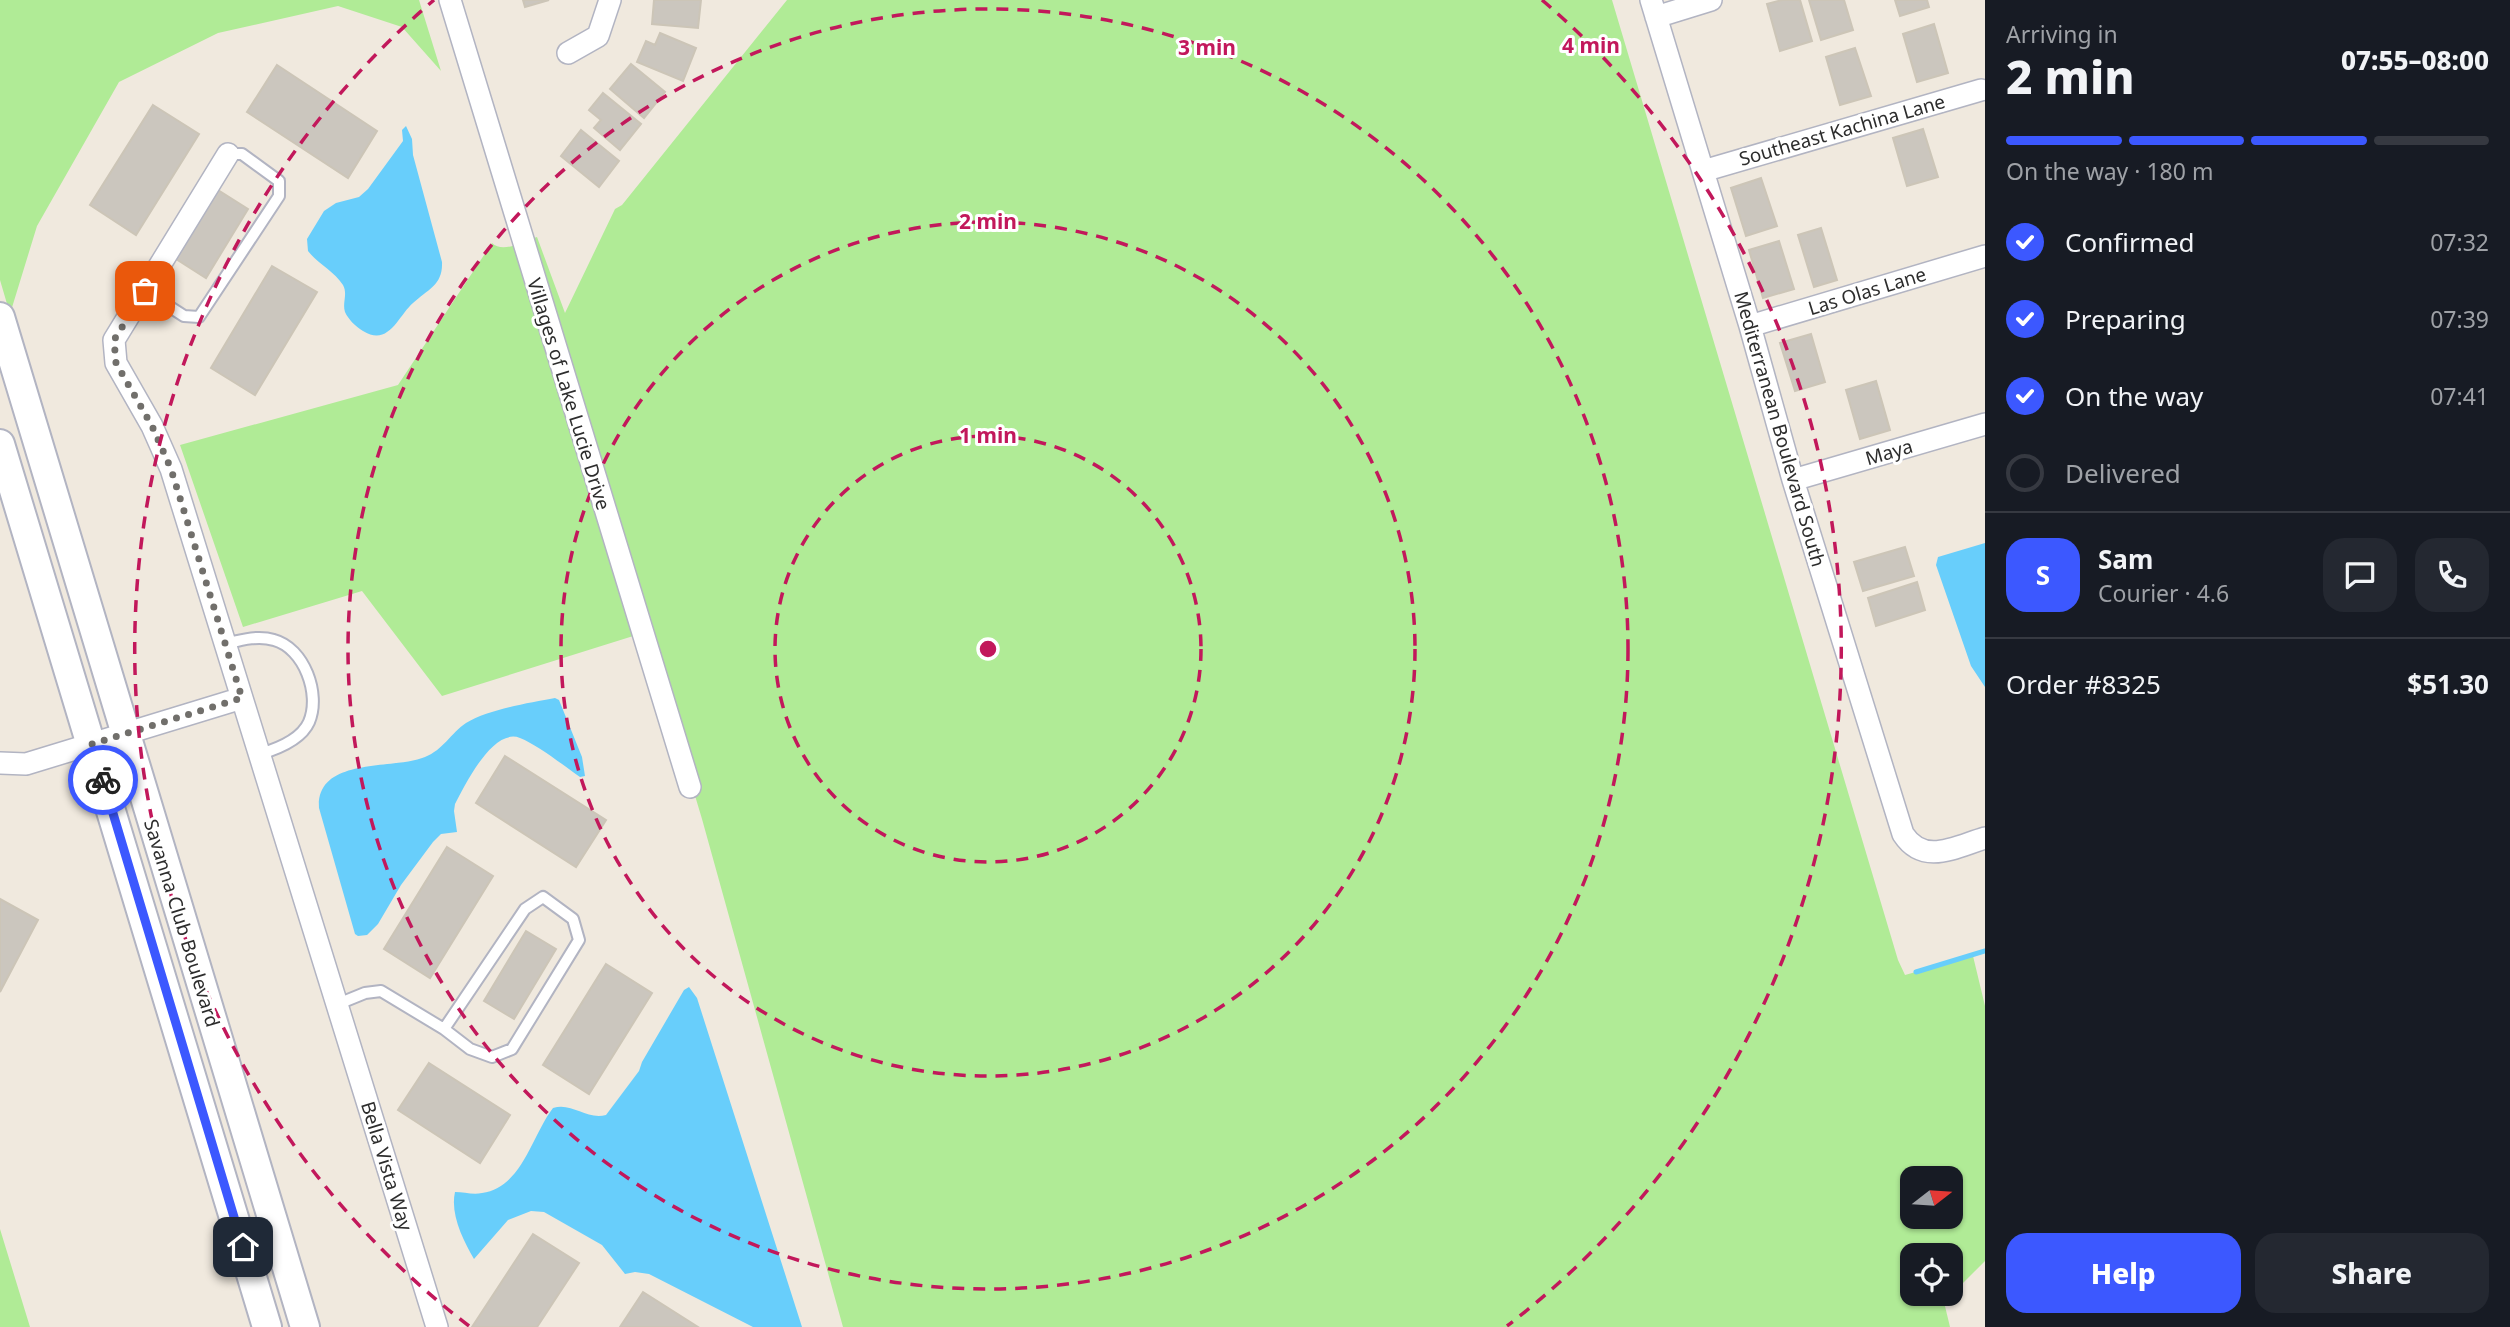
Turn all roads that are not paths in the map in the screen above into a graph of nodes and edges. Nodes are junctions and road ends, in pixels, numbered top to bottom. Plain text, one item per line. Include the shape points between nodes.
1 (450, 0) edge
2 (610, 0) edge
3 (1712, 0) edge
4 (1653, 8) edge
5 (568, 53) dead end
6 (1981, 89) dead end
7 (228, 154) joint
8 (1703, 170) junction
9 (1985, 256) edge
10 (145, 291) junction
11 (0, 317) edge
12 (1750, 326) junction
13 (1985, 424) edge
14 (0, 444) edge
15 (1793, 480) junction
16 (225, 644) junction
17 (242, 698) junction
18 (125, 734) junction
19 (92, 744) junction
20 (260, 754) junction
21 (0, 763) edge
22 (690, 787) dead end
23 (1985, 838) edge
24 (338, 1004) junction
25 (444, 1029) junction
26 (267, 1327) edge
27 (304, 1327) edge
28 (437, 1327) edge

1 - 22 street, Villages of Lake Lucie Drive
2 - 5 street via 598,36
3 - 4 street
4 - 8 street, Mediterranean Boulevard South
6 - 8 street, Southeast Kachina Lane
7 - 10 street, Bella Vista Way
7 - 10 lane via 242,154 279,181 279,196 199,317 184,316
8 - 12 street, Mediterranean Boulevard South
9 - 12 street, Las Olas Lane
10 - 16 street, Bella Vista Way via 114,340 116,363 171,469
11 - 18 street, Savanna Club Boulevard
12 - 15 street, Mediterranean Boulevard South
13 - 15 street, Maya
14 - 19 street, Savanna Club Boulevard
15 - 23 street, Mediterranean Boulevard South via 1903,834 1920,852 1931,853
16 - 17 street, Bella Vista Way
16 - 20 lane via 249,638 275,640 296,653 308,676 309,723 295,738
17 - 18 street
17 - 20 street, Bella Vista Way
18 - 19 street
18 - 27 street, Savanna Club Boulevard
19 - 21 street via 26,764
19 - 26 street, Savanna Club Boulevard
20 - 24 street, Bella Vista Way
24 - 25 lane via 381,991
24 - 28 street, Bella Vista Way
25 - 25 lane via 470,1049 492,1057 512,1049 579,940 573,919 543,897 525,909

